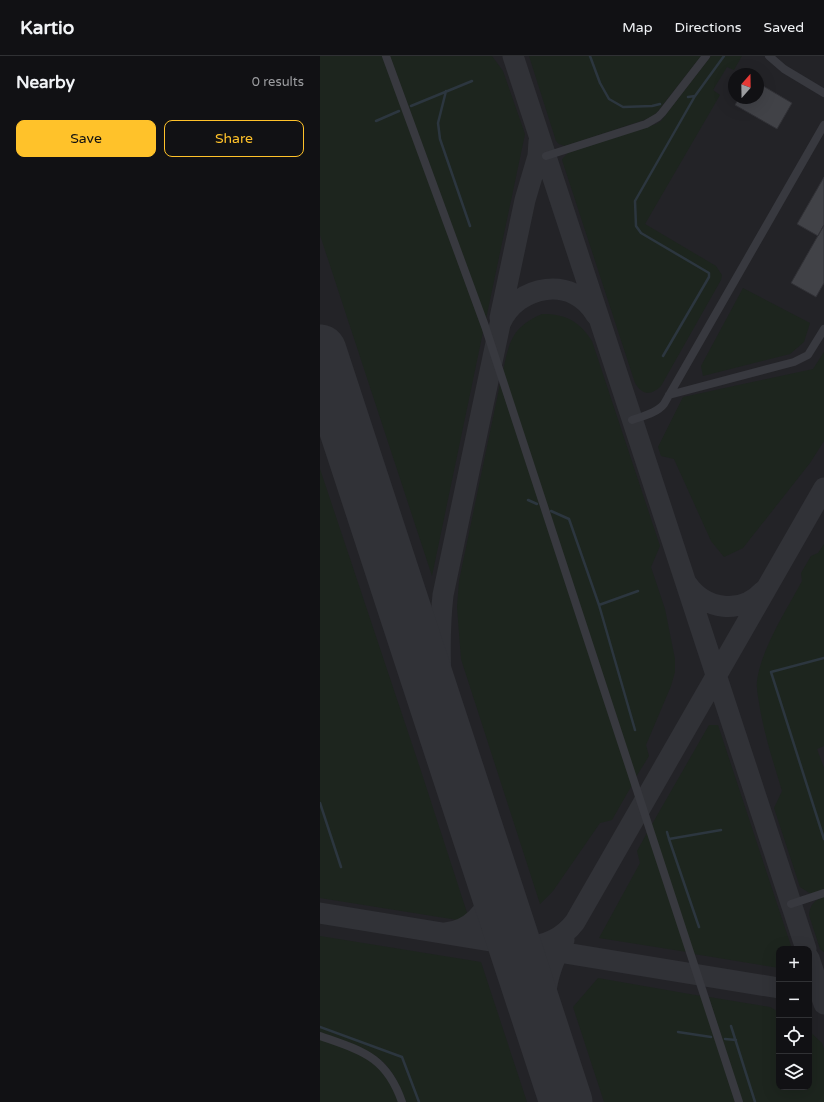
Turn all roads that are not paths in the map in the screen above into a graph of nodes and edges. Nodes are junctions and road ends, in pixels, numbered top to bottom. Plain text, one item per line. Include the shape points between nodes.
1 (386, 56) edge
2 (706, 56) edge
3 (769, 56) edge
4 (824, 93) edge
5 (824, 124) edge
6 (546, 156) dead end
7 (824, 329) edge
8 (669, 395) junction
9 (632, 420) dead end
10 (824, 893) edge
11 (791, 904) dead end
12 (320, 1036) edge
13 (402, 1102) edge
14 (738, 1102) edge

1 - 14 lane via 485,326
2 - 6 lane via 658,117 646,124
3 - 4 lane via 784,69
5 - 8 lane
7 - 8 lane via 808,355 801,359
8 - 9 lane via 660,409
10 - 11 lane
12 - 13 lane via 358,1050 378,1062 390,1075

